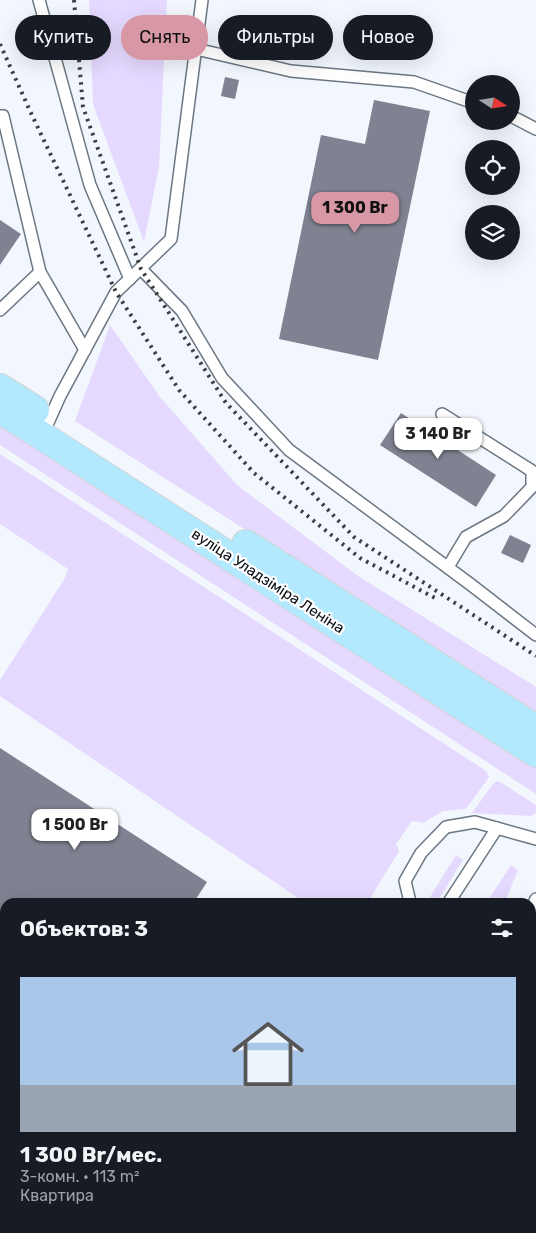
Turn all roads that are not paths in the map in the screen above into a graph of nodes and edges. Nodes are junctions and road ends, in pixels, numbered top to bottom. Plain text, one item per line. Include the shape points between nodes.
1 (39, 0) edge
2 (202, 0) edge
3 (200, 15) edge
4 (208, 52) edge
5 (195, 60) edge
6 (465, 100) edge
7 (0, 116) edge
8 (520, 121) edge
9 (536, 129) edge
10 (141, 269) junction
11 (40, 272) junction
12 (130, 279) junction
13 (0, 310) edge
14 (85, 350) junction
15 (0, 388) edge
16 (0, 409) edge
17 (442, 414) dead end
18 (46, 428) junction
19 (448, 567) junction
20 (536, 635) edge
21 (536, 729) edge
22 (536, 753) edge
23 (497, 828) junction
24 (536, 839) edge
25 (409, 898) edge
26 (451, 898) edge

1 - 12 lane via 90,185
2 - 3 lane
4 - 6 lane via 291,71 414,82
5 - 10 lane via 171,239
7 - 11 lane via 3,116
8 - 9 lane
10 - 12 lane
10 - 19 lane via 182,311 222,378 289,450
11 - 13 lane
11 - 14 lane
12 - 14 lane via 116,292
14 - 18 lane
15 - 18 main road, вуліца Уладзіміра Леніна
16 - 18 main road, вуліца Уладзіміра Леніна
17 - 19 lane via 532,471 532,487 504,516 466,537
18 - 21 main road, вуліца Уладзіміра Леніна
18 - 22 main road, вуліца Уладзіміра Леніна
19 - 20 lane
23 - 24 lane
23 - 25 lane via 475,822 446,827 421,853 405,881
23 - 26 lane

